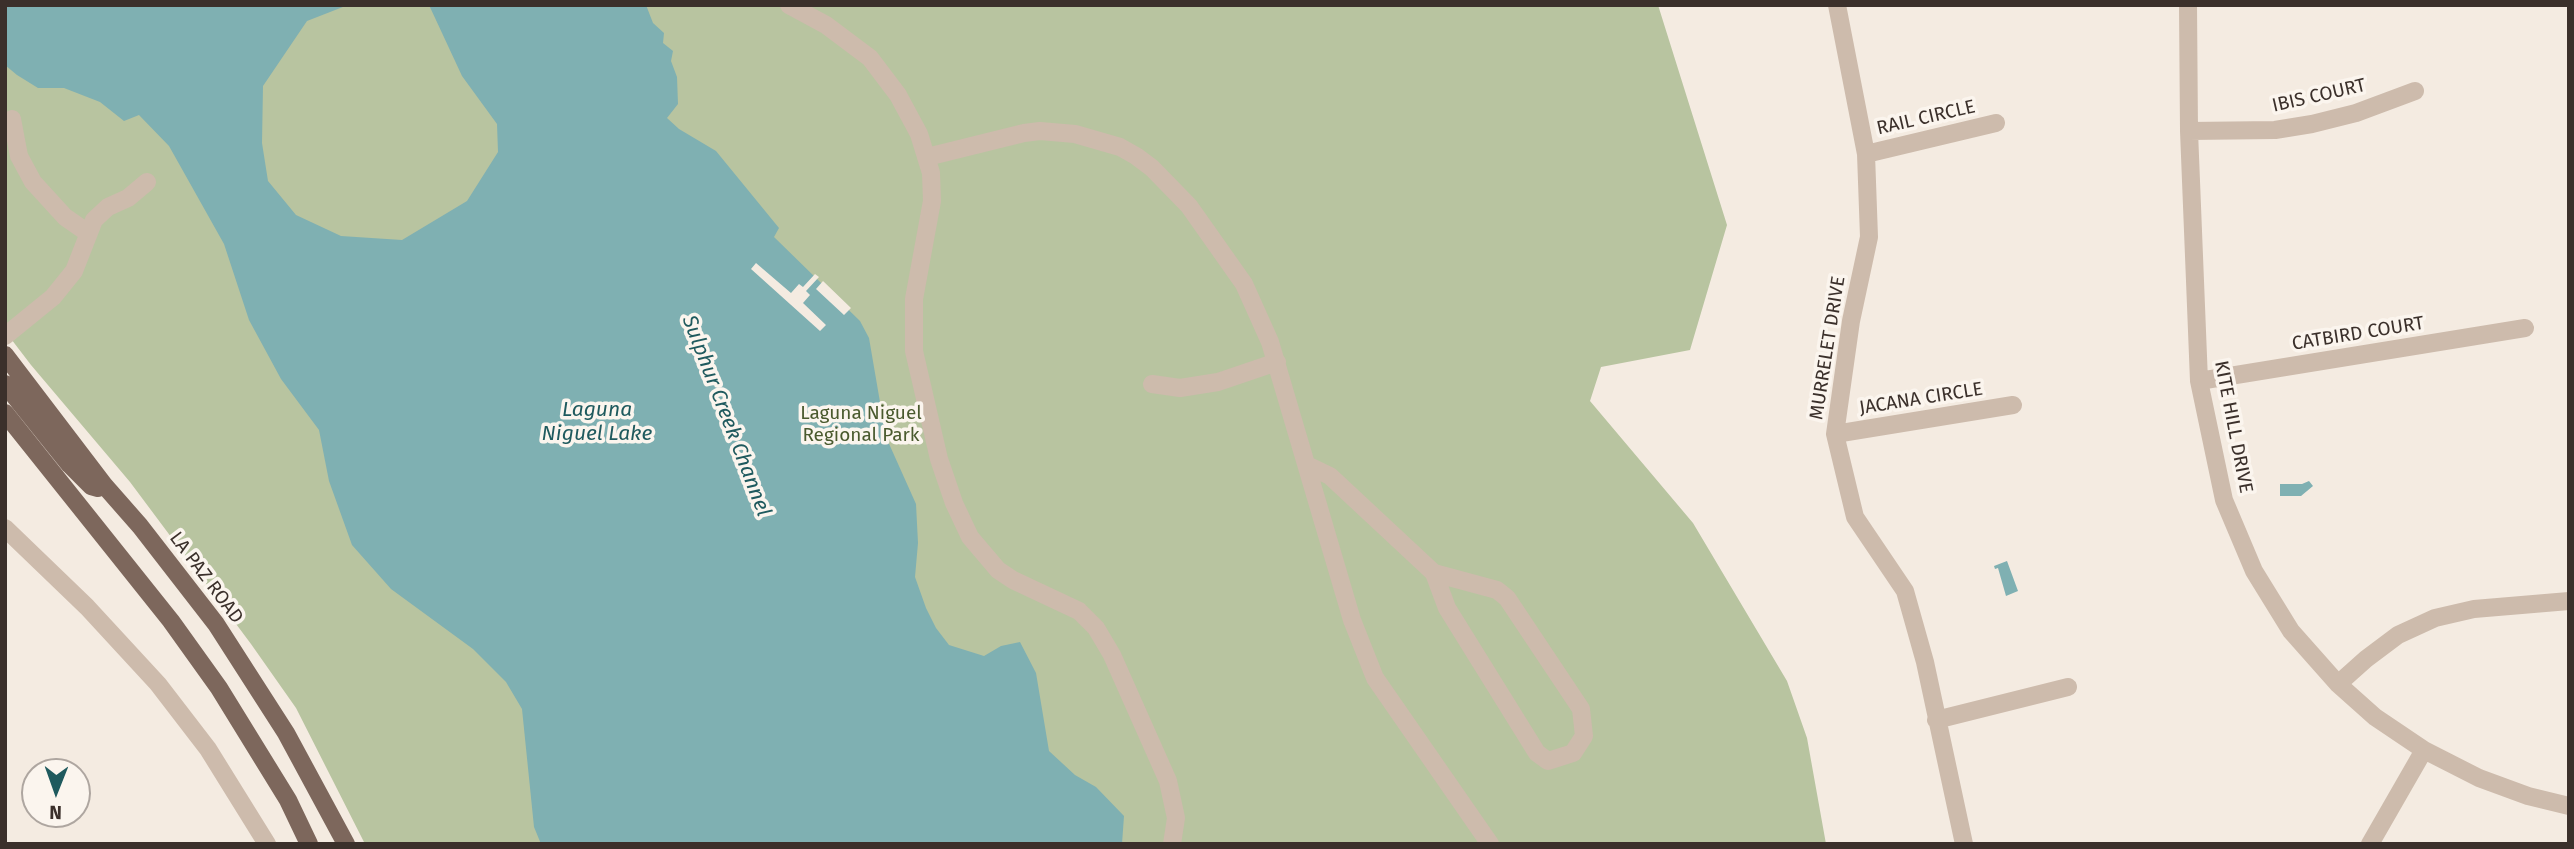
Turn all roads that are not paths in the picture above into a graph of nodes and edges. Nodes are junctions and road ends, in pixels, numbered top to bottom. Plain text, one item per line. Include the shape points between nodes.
1 (789, 5) edge
2 (1837, 5) edge
3 (2188, 5) edge
4 (2415, 91) dead end
5 (12, 119) dead end
6 (1997, 123) dead end
7 (2189, 131) junction
8 (1866, 154) junction
9 (927, 158) junction
10 (147, 182) dead end
11 (88, 233) junction
12 (2525, 328) dead end
13 (5, 336) edge
14 (5, 355) edge
15 (1277, 362) junction
16 (2199, 381) junction
17 (5, 384) edge
18 (1152, 384) dead end
19 (2013, 405) dead end
20 (5, 413) edge
21 (1835, 434) junction
22 (1307, 465) junction
23 (104, 485) junction
24 (5, 528) edge
25 (1434, 573) junction
26 (2569, 601) edge
27 (2338, 684) junction
28 (2068, 687) dead end
29 (1936, 720) junction
30 (2424, 750) junction
31 (2569, 806) edge
32 (267, 844) edge
33 (309, 844) edge
34 (346, 844) edge
35 (1172, 844) edge
36 (1490, 844) edge
37 (1964, 844) edge
38 (2370, 844) edge

1 - 9 street via 826,25 870,58 909,112
2 - 8 street, MURRELET DRIVE
3 - 7 street, KITE HILL DRIVE
4 - 7 street, IBIS COURT via 2312,124 2275,130
5 - 11 street via 19,156 33,182
6 - 8 street, RAIL CIRCLE
7 - 16 street, KITE HILL DRIVE
8 - 21 street, MURRELET DRIVE via 1869,237
9 - 15 street via 1040,131 1093,138 1120,147 1152,168 1205,226 1244,284
9 - 35 street via 932,201 912,334 945,479 970,537 988,560 1013,580 1079,611 1102,638 1168,781 1175,818
10 - 11 street via 107,207
11 - 13 street via 74,271 53,297
12 - 16 street, CATBIRD COURT
14 - 23 main road, LA PAZ ROAD
15 - 18 street via 1218,382 1180,387
15 - 22 street
16 - 27 street, KITE HILL DRIVE via 2224,500 2254,571 2291,631
17 - 23 main road via 70,465 91,486
19 - 21 street, JACANA CIRCLE
20 - 33 main road via 219,688 288,800
21 - 29 street, MURRELET DRIVE via 1855,517 1905,591
22 - 25 street via 1330,477
22 - 36 street via 1352,620 1375,678
23 - 34 main road, LA PAZ ROAD via 183,580 248,671
24 - 32 street via 158,684 208,749
25 - 25 street via 1447,608 1537,753 1548,761 1573,753 1584,736 1581,709 1507,598 1497,590
26 - 27 street via 2474,609 2435,618 2398,635
27 - 30 street, KITE HILL DRIVE via 2375,718
28 - 29 street
29 - 37 street, MURRELET DRIVE
30 - 31 street, KITE HILL DRIVE via 2479,778
30 - 38 street

